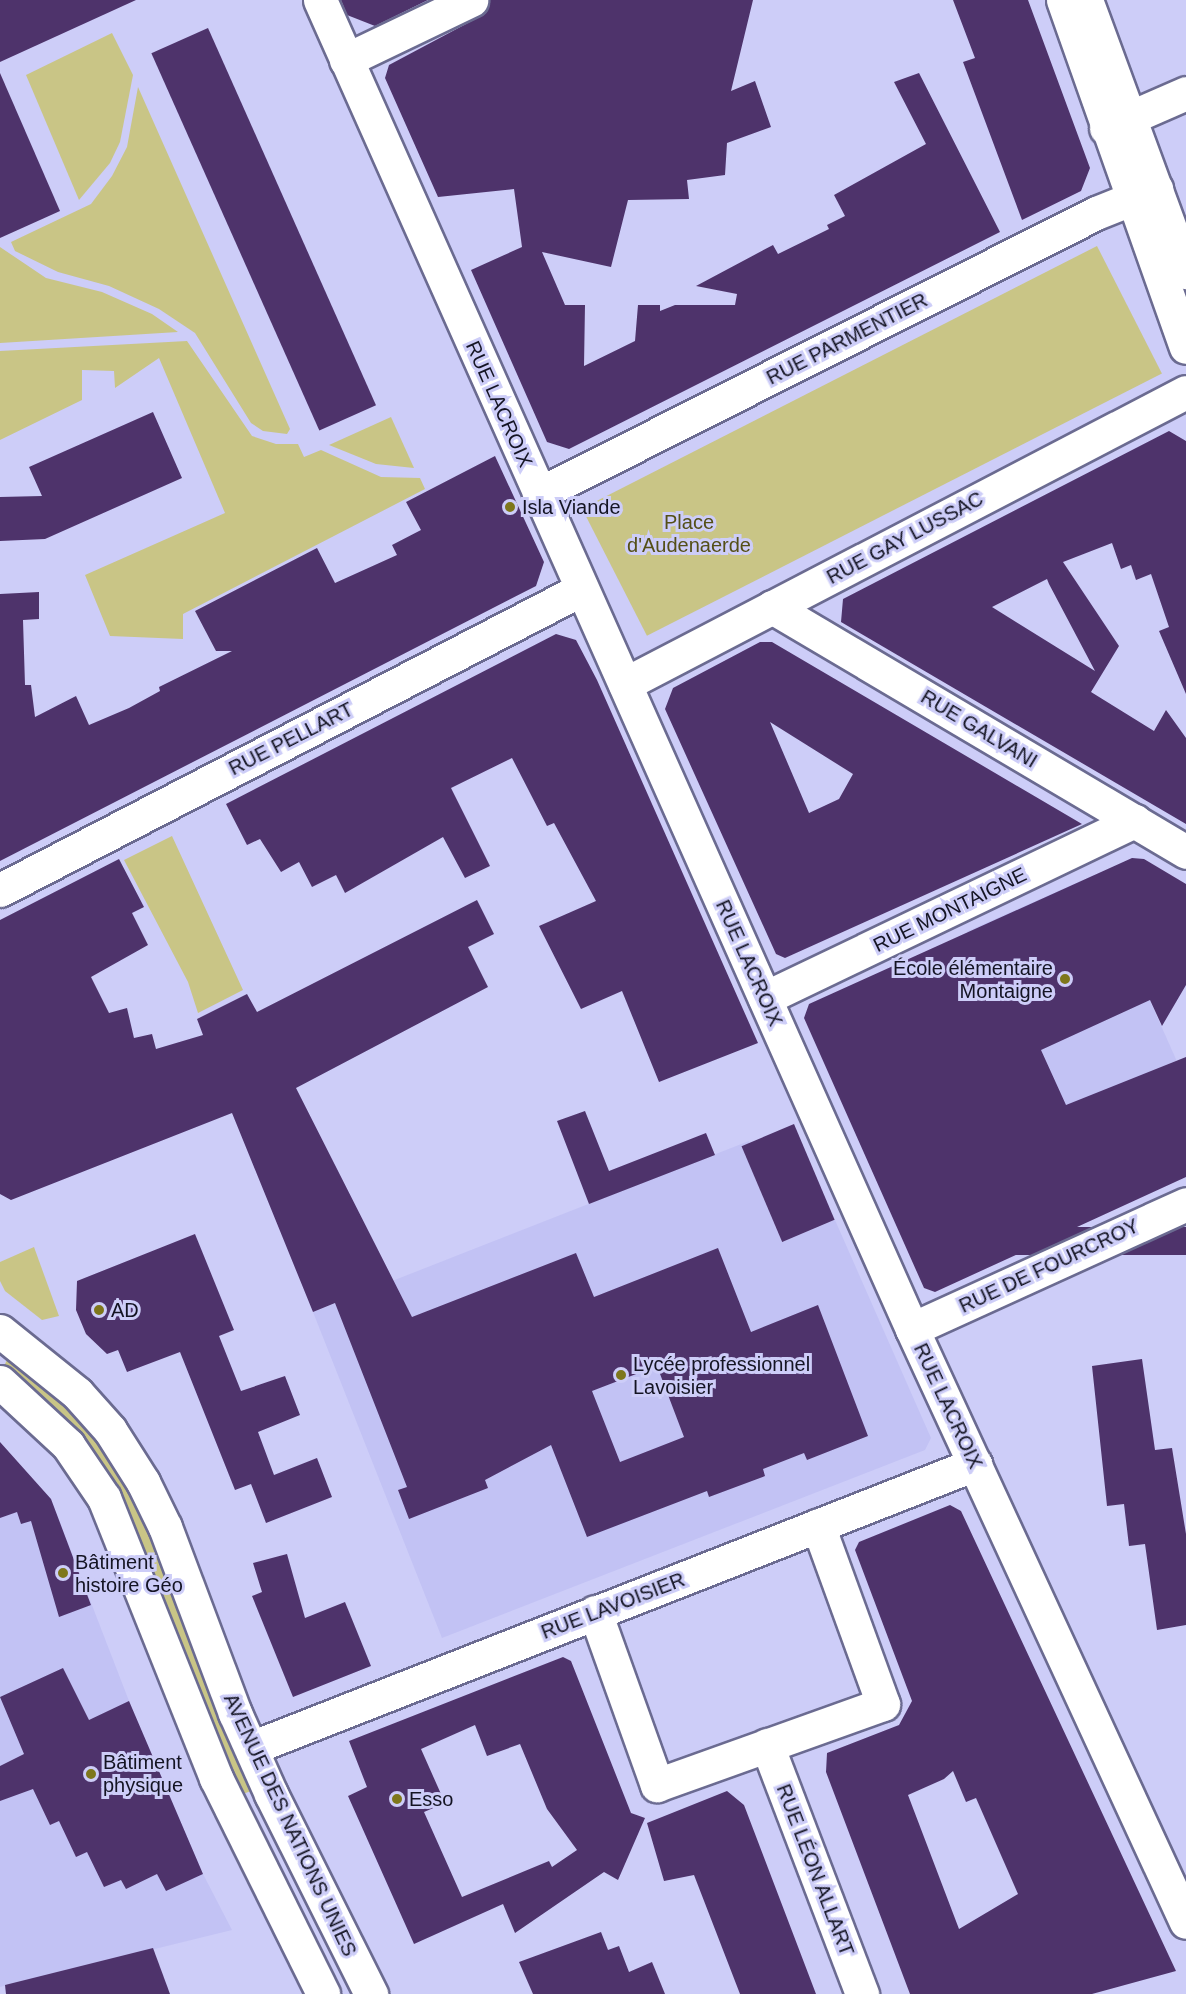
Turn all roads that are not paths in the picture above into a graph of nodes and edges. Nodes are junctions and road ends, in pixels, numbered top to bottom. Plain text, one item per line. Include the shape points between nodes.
1 (320, 0) edge
2 (471, 0) edge
3 (1063, 0) edge
4 (1086, 0) edge
5 (346, 60) junction
6 (1186, 93) edge
7 (1118, 122) junction
8 (1144, 193) junction
9 (1186, 272) edge
10 (1186, 347) edge
11 (1186, 392) edge
12 (539, 494) junction
13 (582, 589) junction
14 (772, 607) junction
15 (625, 684) junction
16 (1135, 821) junction
17 (1186, 852) edge
18 (0, 890) edge
19 (765, 998) junction
20 (1186, 1204) edge
21 (912, 1329) junction
22 (0, 1331) edge
23 (0, 1382) edge
24 (975, 1464) junction
25 (818, 1525) junction
26 (595, 1612) junction
27 (767, 1745) junction
28 (251, 1748) junction
29 (1186, 1922) edge
30 (323, 1994) edge
31 (371, 1994) edge
32 (862, 1994) edge

1 - 5 street, RUE LACROIX
2 - 5 street
3 - 7 street
4 - 7 street
5 - 12 street, RUE LACROIX
6 - 7 street
7 - 8 street
8 - 9 street
8 - 10 street
8 - 12 street, RUE PARMENTIER
11 - 14 street, RUE GAY LUSSAC
12 - 13 street, RUE LACROIX
13 - 15 street, RUE LACROIX
13 - 18 street, RUE PELLART
14 - 15 street, RUE GAY LUSSAC
14 - 16 street, RUE GALVANI
15 - 19 street, RUE LACROIX
16 - 17 street, RUE GALVANI
16 - 19 street, RUE MONTAIGNE
19 - 21 street, RUE LACROIX
20 - 21 street, RUE DE FOURCROY
21 - 24 street, RUE LACROIX
22 - 28 street, AVENUE DES NATIONS UNIES via 77,1393 132,1463 165,1527
23 - 30 street via 68,1445 104,1498 220,1786
24 - 25 street, RUE LAVOISIER
24 - 29 street, RUE LACROIX
25 - 26 street, RUE LAVOISIER
25 - 27 street via 883,1704
26 - 27 street via 657,1785
26 - 28 street, RUE LAVOISIER
27 - 32 street, RUE LÉON ALLART
28 - 31 street, AVENUE DES NATIONS UNIES via 303,1862

